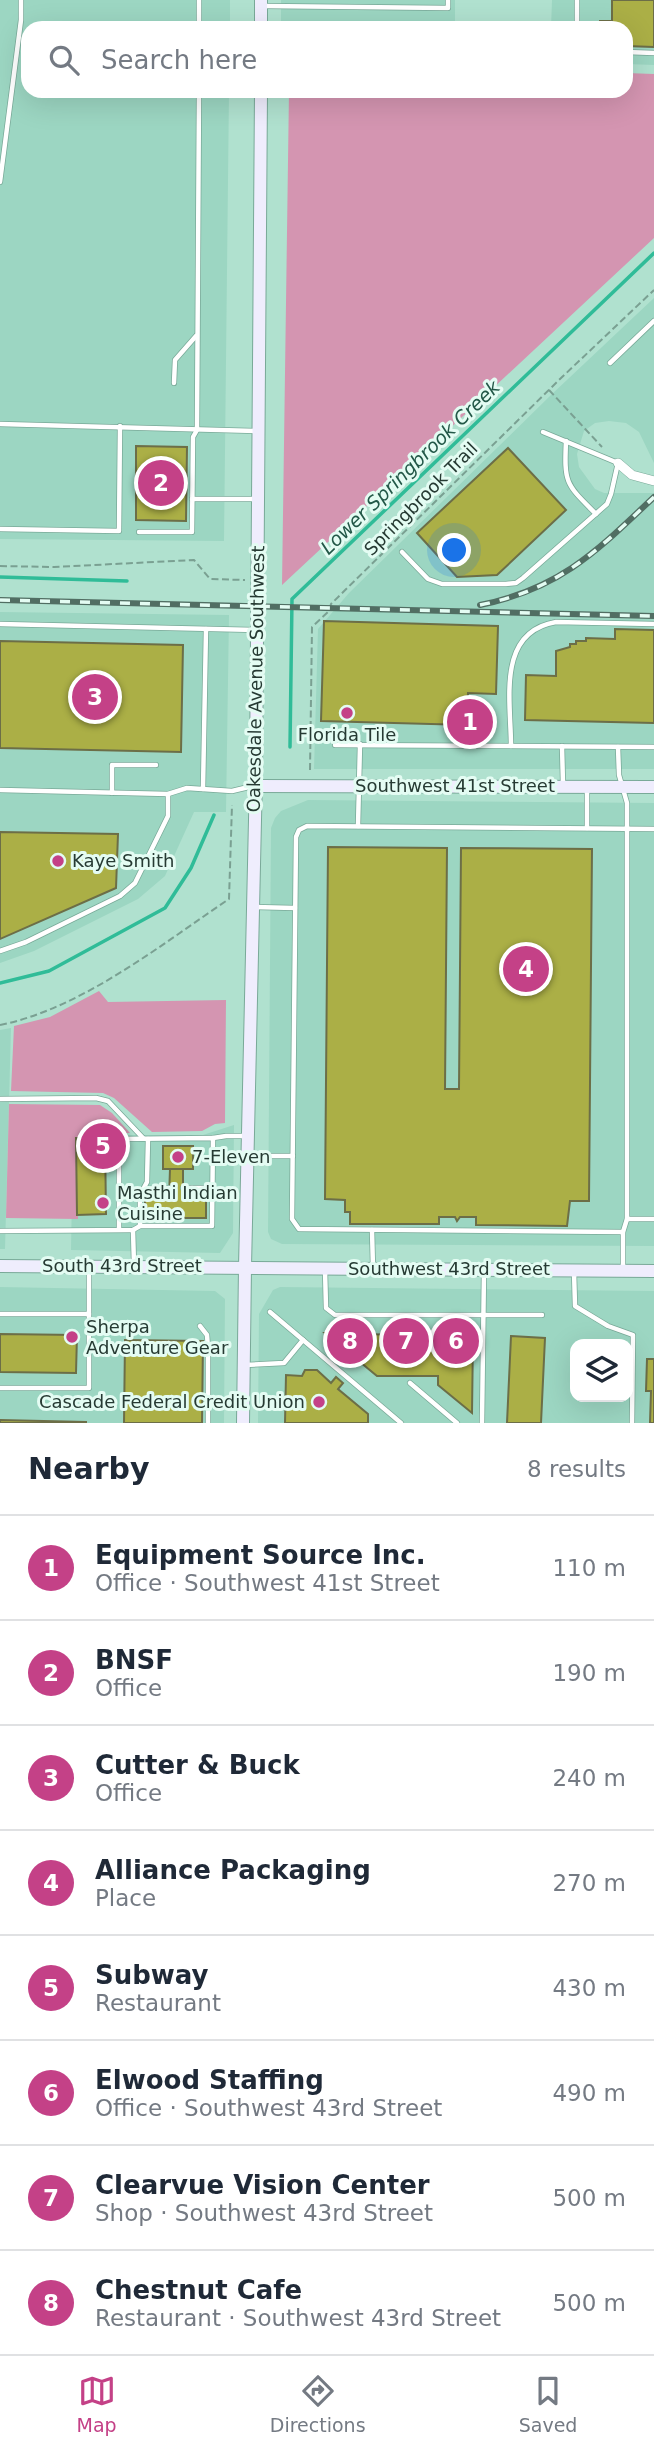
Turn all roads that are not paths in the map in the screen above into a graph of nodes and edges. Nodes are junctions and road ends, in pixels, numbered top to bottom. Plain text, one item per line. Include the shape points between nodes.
1 (21, 0) edge
2 (199, 0) edge
3 (448, 0) edge
4 (577, 0) edge
5 (261, 3) edge
6 (199, 21) edge
7 (261, 21) edge
8 (577, 21) edge
9 (633, 52) edge
10 (654, 53) edge
11 (198, 98) edge
12 (261, 98) edge
13 (0, 182) edge
14 (654, 321) edge
15 (197, 335) junction
16 (610, 363) dead end
17 (174, 383) dead end
18 (0, 425) edge
19 (120, 426) junction
20 (197, 430) junction
21 (258, 430) junction
22 (543, 432) dead end
23 (566, 441) junction
24 (618, 463) junction
25 (654, 481) edge
26 (192, 499) junction
27 (258, 499) junction
28 (596, 513) junction
29 (0, 529) edge
30 (139, 532) dead end
31 (402, 552) dead end
32 (0, 624) edge
33 (654, 624) edge
34 (206, 629) junction
35 (257, 630) junction
36 (360, 744) junction
37 (335, 745) dead end
38 (511, 746) junction
39 (562, 746) junction
40 (618, 747) junction
41 (654, 747) edge
42 (156, 765) dead end
43 (256, 786) junction
44 (358, 786) junction
45 (563, 787) junction
46 (586, 787) junction
47 (621, 787) junction
48 (654, 787) edge
49 (203, 789) junction
50 (0, 790) edge
51 (112, 793) junction
52 (168, 794) junction
53 (358, 826) junction
54 (586, 828) junction
55 (626, 829) junction
56 (654, 829) edge
57 (253, 907) junction
58 (295, 908) junction
59 (0, 951) edge
60 (0, 1099) edge
61 (248, 1136) junction
62 (213, 1138) junction
63 (146, 1139) junction
64 (247, 1156) junction
65 (293, 1156) junction
66 (158, 1188) junction
67 (169, 1188) dead end
68 (183, 1188) dead end
69 (192, 1188) junction
70 (212, 1188) junction
71 (144, 1189) junction
72 (158, 1198) dead end
73 (191, 1198) dead end
74 (158, 1218) dead end
75 (176, 1218) dead end
76 (191, 1218) dead end
77 (627, 1219) junction
78 (654, 1219) edge
79 (140, 1226) junction
80 (158, 1226) junction
81 (176, 1226) junction
82 (191, 1226) junction
83 (119, 1230) junction
84 (133, 1230) junction
85 (372, 1230) junction
86 (0, 1231) edge
87 (622, 1232) junction
88 (0, 1266) edge
89 (89, 1266) junction
90 (134, 1266) junction
91 (245, 1267) junction
92 (325, 1268) junction
93 (373, 1269) junction
94 (484, 1269) junction
95 (574, 1270) junction
96 (623, 1270) junction
97 (654, 1271) edge
98 (270, 1312) dead end
99 (0, 1314) edge
100 (89, 1314) junction
101 (483, 1315) junction
102 (542, 1315) dead end
103 (200, 1326) dead end
104 (303, 1340) junction
105 (244, 1365) junction
106 (410, 1383) dead end
107 (0, 1388) edge
108 (208, 1423) edge
109 (243, 1423) edge
110 (401, 1423) edge
111 (457, 1423) edge
112 (482, 1423) edge
113 (632, 1423) edge

1 - 13 lane
2 - 6 lane
3 - 5 lane via 447,8
4 - 8 lane
5 - 7 street
9 - 10 lane
11 - 15 lane
12 - 21 street, Oakesdale Avenue Southwest
14 - 16 lane
15 - 17 lane via 175,360
15 - 20 lane
18 - 19 lane
19 - 20 lane
19 - 29 lane via 119,531
20 - 21 lane
20 - 26 lane
21 - 27 street, Oakesdale Avenue Southwest
22 - 23 lane
23 - 24 lane
23 - 28 lane via 570,489
24 - 25 street via 632,475
24 - 28 lane via 607,504
26 - 27 lane
26 - 30 lane via 192,532
27 - 35 street, Oakesdale Avenue Southwest
28 - 31 lane via 516,583 442,584 428,579
32 - 34 lane
33 - 38 lane via 556,622 542,624 527,635 511,663
34 - 35 lane
34 - 49 lane
35 - 43 street, Oakesdale Avenue Southwest
36 - 37 lane
36 - 38 lane
36 - 44 lane
38 - 39 lane
39 - 40 lane
39 - 45 lane
40 - 41 lane
40 - 47 lane
42 - 51 lane via 112,765
43 - 44 street, Southwest 41st Street
43 - 49 lane
43 - 57 street, Oakesdale Avenue Southwest
44 - 45 street, Southwest 41st Street
44 - 53 lane
45 - 46 street, Southwest 41st Street
46 - 47 street, Southwest 41st Street
46 - 54 lane
47 - 48 street, Southwest 41st Street
47 - 55 lane
49 - 52 lane
50 - 51 lane
51 - 52 lane
52 - 59 lane via 167,816 135,883 120,896
53 - 54 lane
53 - 58 lane via 299,830
54 - 55 lane
55 - 56 lane
55 - 77 lane
57 - 58 lane
57 - 61 street, Oakesdale Avenue Southwest
58 - 65 lane
60 - 63 lane via 107,1101
61 - 62 lane
61 - 64 street, Oakesdale Avenue Southwest
62 - 63 lane
62 - 70 lane
63 - 71 lane
63 - 83 lane via 119,1139
64 - 65 lane
64 - 91 street, Oakesdale Avenue Southwest
65 - 85 lane via 294,1225 299,1229
66 - 67 lane
66 - 71 lane
66 - 72 lane
68 - 69 lane
69 - 70 lane
69 - 73 lane
70 - 82 lane via 212,1226
71 - 79 lane
74 - 80 lane
75 - 81 lane
76 - 82 lane
77 - 78 lane
77 - 87 lane
79 - 80 lane
79 - 84 lane
80 - 81 lane
81 - 82 lane
83 - 84 lane
83 - 86 lane
84 - 90 lane
85 - 87 lane
85 - 93 lane
87 - 96 lane
88 - 89 street, South 43rd Street
89 - 90 street, South 43rd Street
89 - 100 lane
90 - 91 street, South 43rd Street
91 - 92 street, Southwest 43rd Street
91 - 105 street, Oakesdale Avenue Southwest
92 - 93 street, Southwest 43rd Street
92 - 101 lane via 326,1308 335,1315
93 - 94 street, Southwest 43rd Street
94 - 95 street, Southwest 43rd Street
94 - 101 lane
95 - 96 street, Southwest 43rd Street
95 - 113 lane via 575,1306 633,1335
96 - 97 street, Southwest 43rd Street
98 - 104 lane
99 - 100 lane
100 - 107 lane via 89,1388
101 - 102 lane
101 - 112 lane
103 - 108 lane via 207,1335
104 - 105 lane via 284,1363
104 - 110 lane
105 - 109 street, Oakesdale Avenue Southwest
106 - 111 lane

